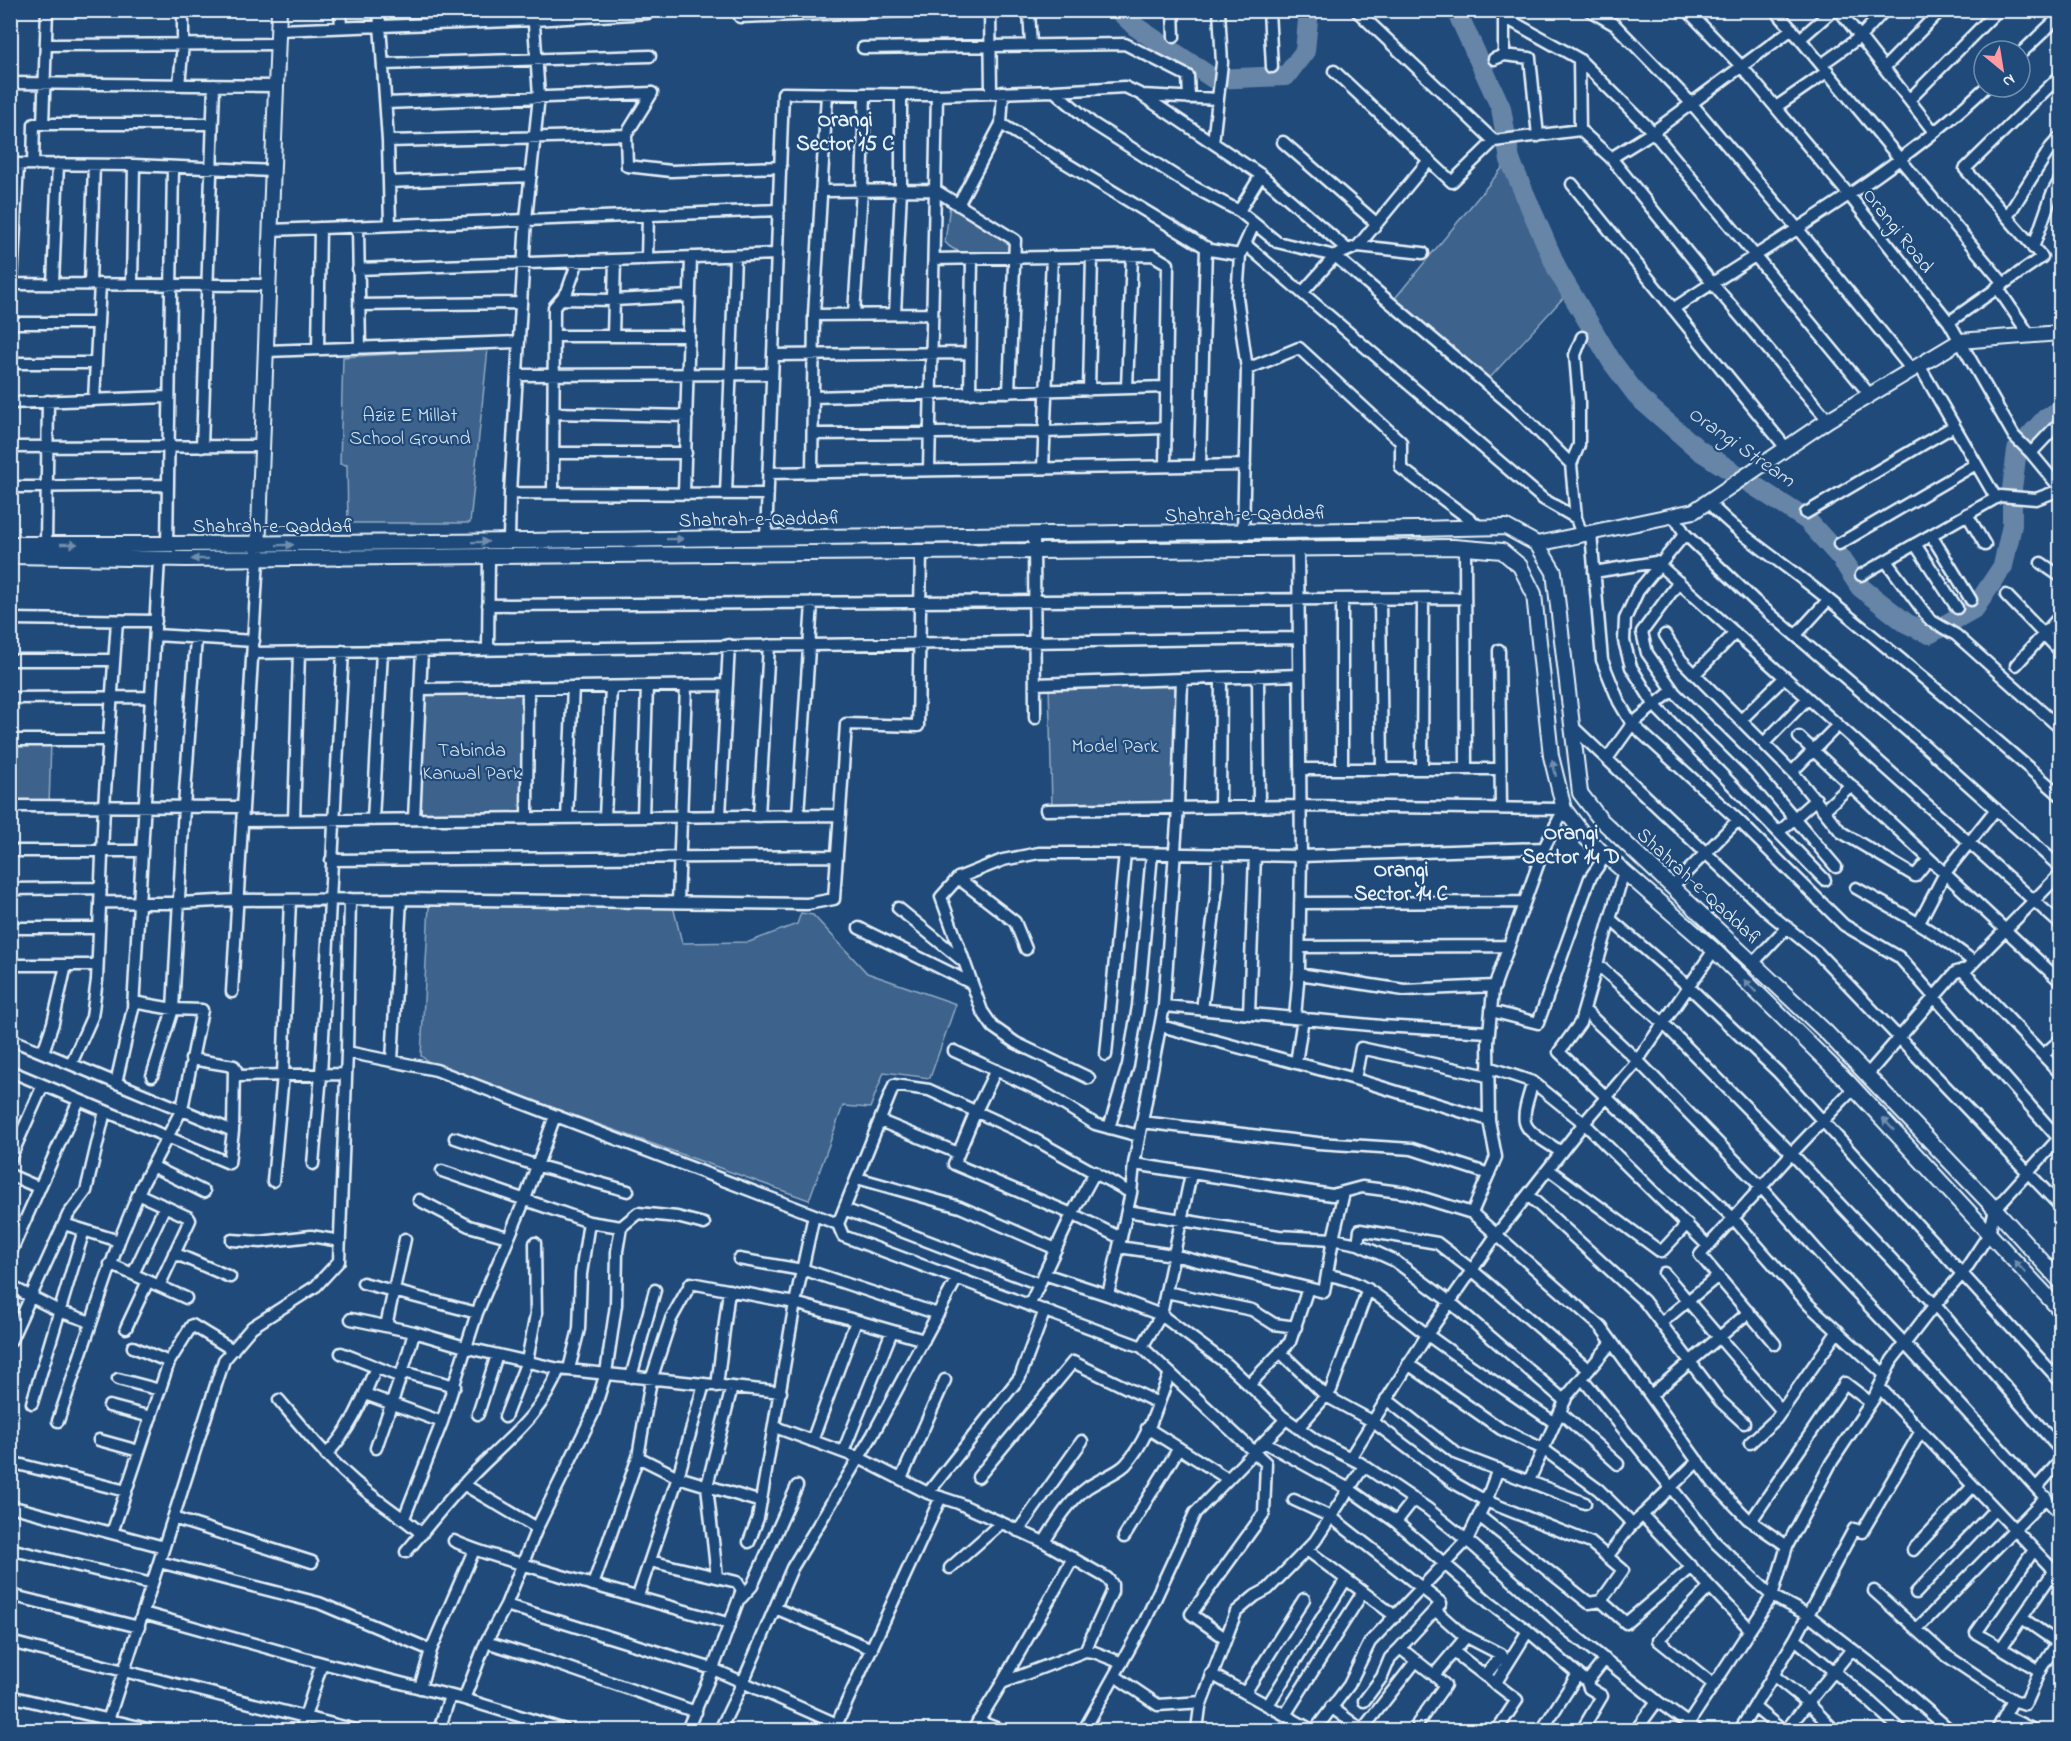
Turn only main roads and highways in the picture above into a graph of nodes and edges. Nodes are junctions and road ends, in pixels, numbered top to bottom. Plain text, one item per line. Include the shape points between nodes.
1 (279, 10) edge
2 (2061, 333) edge
3 (10, 544) edge
4 (1537, 544) junction
5 (258, 552) junction
6 (10, 556) edge
7 (2061, 1281) edge
8 (2061, 1310) edge

1 - 5 main road
2 - 4 main road via 1960,341 1828,420 1694,511
3 -> 5 main road, Shahrah-e-Qaddafi via 167,545
5 -> 4 main road, Shahrah-e-Qaddafi via 509,541 1480,527 1506,527
4 - 7 main road, Shahrah-e-Qaddafi via 1554,572 1580,793 1600,819 1826,1032
5 -> 6 main road, Shahrah-e-Qaddafi via 159,559
8 -> 5 main road, Shahrah-e-Qaddafi via 1854,1088 1714,950 1587,839 1564,808 1551,756 1534,594 1520,566 1502,551 1280,549 489,557

